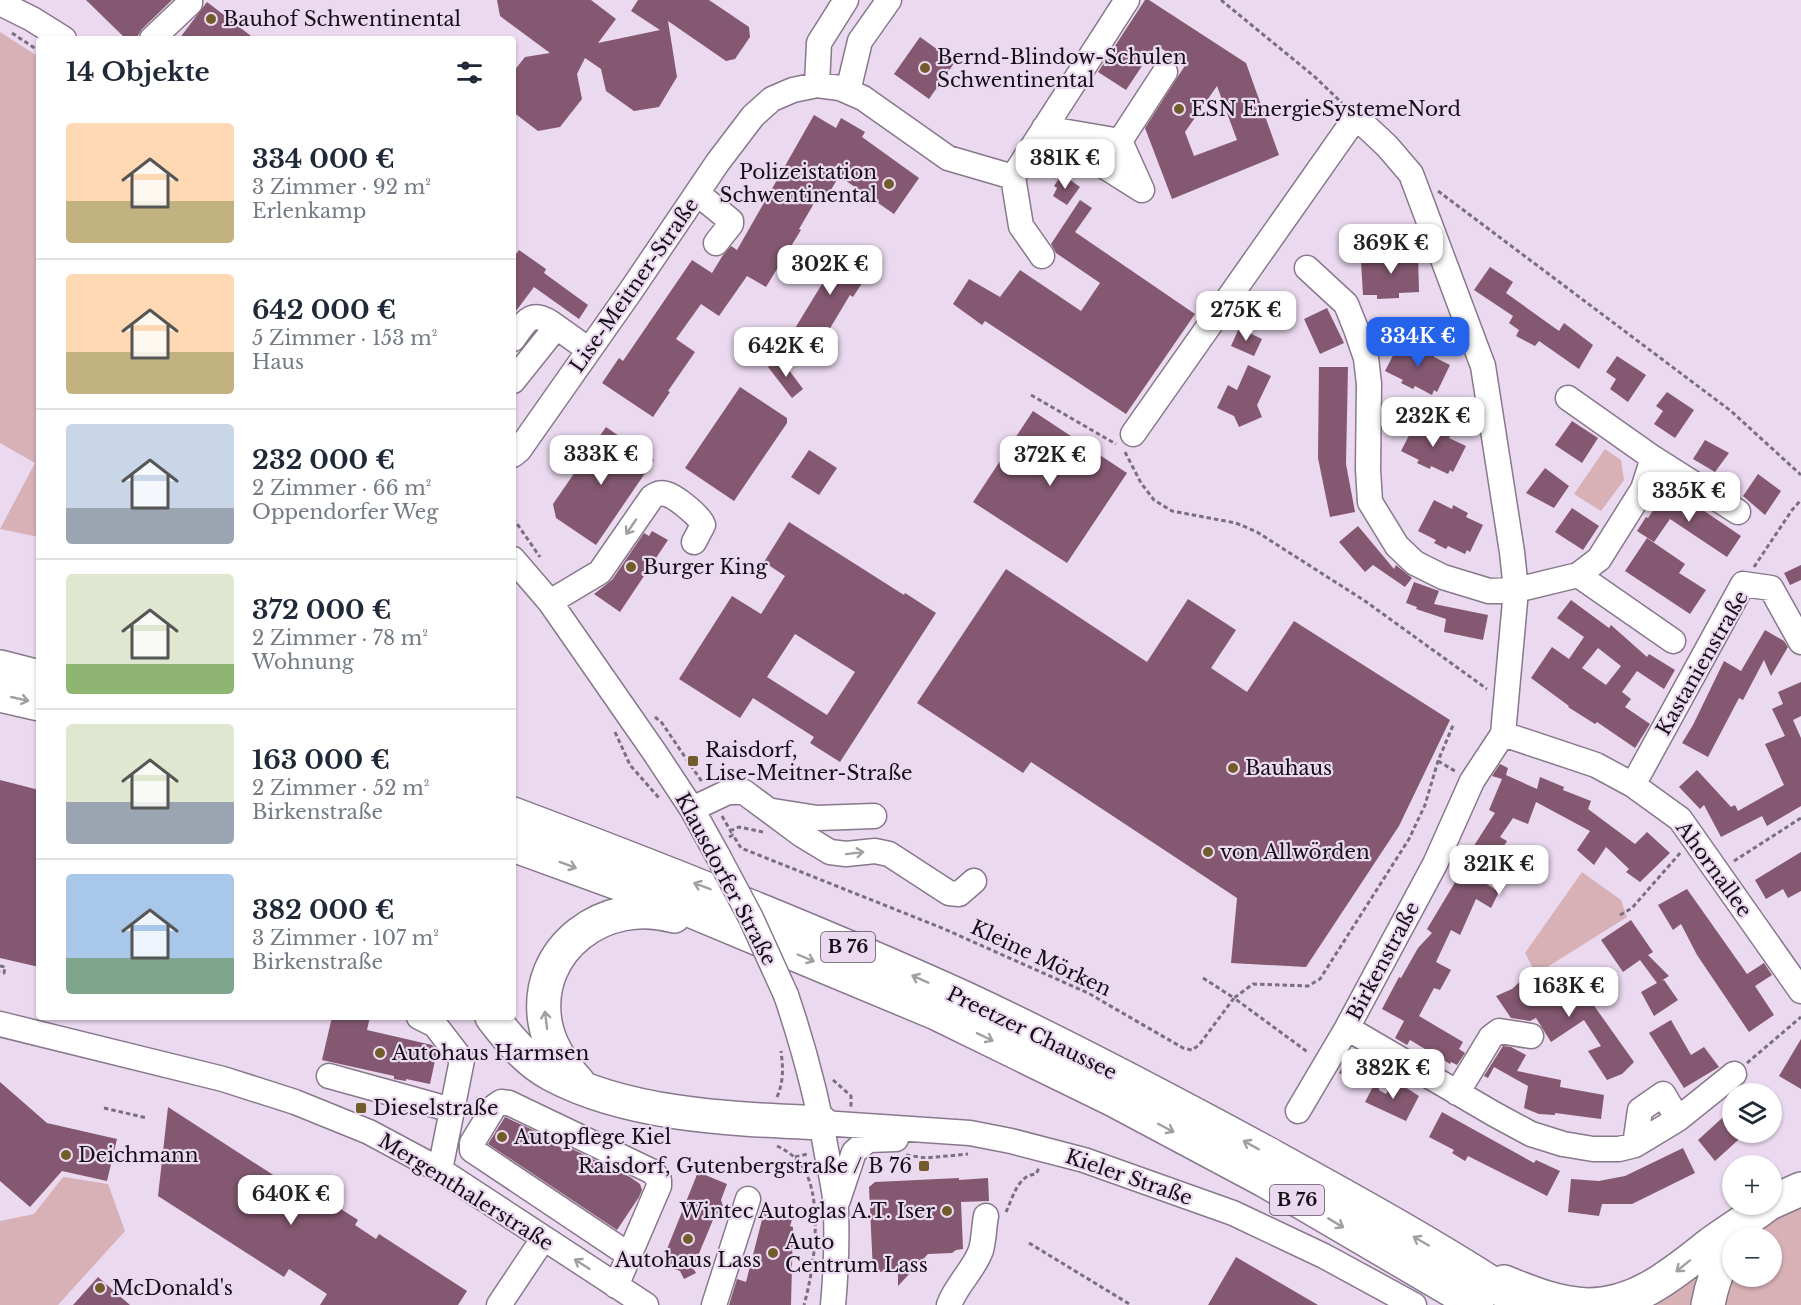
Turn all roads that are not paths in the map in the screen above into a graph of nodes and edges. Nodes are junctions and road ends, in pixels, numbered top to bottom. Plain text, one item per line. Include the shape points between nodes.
1 (190, 0) edge
2 (846, 0) edge
3 (888, 0) edge
4 (1127, 0) edge
5 (0, 3) edge
6 (59, 36) edge
7 (155, 36) edge
8 (1165, 72) dead end
9 (818, 85) junction
10 (848, 91) junction
11 (1044, 128) junction
12 (1120, 141) junction
13 (1013, 177) junction
14 (697, 193) junction
15 (716, 243) dead end
16 (1042, 256) dead end
17 (1307, 268) dead end
18 (550, 323) junction
19 (516, 335) edge
20 (590, 350) junction
21 (516, 377) edge
22 (1568, 398) dead end
23 (1133, 434) dead end
24 (516, 452) edge
25 (1653, 458) junction
26 (1738, 512) dead end
27 (694, 542) dead end
28 (516, 562) edge
29 (1578, 576) junction
30 (1516, 590) junction
31 (550, 602) junction
32 (1673, 641) dead end
33 (1801, 642) edge
34 (0, 666) edge
35 (36, 668) edge
36 (36, 676) edge
37 (0, 694) edge
38 (36, 703) edge
39 (1503, 734) junction
40 (1633, 785) junction
41 (692, 809) junction
42 (771, 810) junction
43 (516, 815) edge
44 (874, 816) dead end
45 (516, 845) edge
46 (974, 881) dead end
47 (733, 927) junction
48 (1801, 991) edge
49 (425, 1020) edge
50 (495, 1020) edge
51 (0, 1024) edge
52 (1347, 1028) junction
53 (1531, 1036) dead end
54 (1734, 1074) road end
55 (328, 1076) dead end
56 (583, 1088) junction
57 (1457, 1093) junction
58 (452, 1110) junction
59 (1298, 1111) dead end
60 (824, 1137) junction
61 (972, 1143) junction
62 (440, 1170) junction
63 (1801, 1189) edge
64 (748, 1199) dead end
65 (836, 1208) junction
66 (569, 1216) junction
67 (986, 1216) road end
68 (1751, 1221) edge
69 (548, 1242) junction
70 (629, 1256) junction
71 (1472, 1270) junction
72 (616, 1286) junction
73 (957, 1296) edge
74 (499, 1305) edge
75 (646, 1305) edge
76 (714, 1305) edge
77 (833, 1305) edge
78 (1414, 1305) edge
79 (1477, 1305) edge
80 (1524, 1305) edge
81 (1708, 1305) edge

1 - 7 street
2 - 9 street via 819,43
3 - 10 street via 860,41
4 - 11 street
5 - 6 street
8 - 12 street
9 - 10 street, Lise-Meitner-Straße
9 - 14 street, Lise-Meitner-Straße via 772,99 753,116
10 - 13 street, Lise-Meitner-Straße via 948,158
11 - 12 street
11 - 12 street via 1142,190
11 - 13 street
13 - 16 street via 1021,226
14 - 15 street via 731,221
14 - 20 street, Lise-Meitner-Straße
17 - 30 street via 1346,304 1366,358 1370,502 1382,524 1397,546 1416,563 1443,577 1489,591
18 - 19 street via 534,316
18 - 20 street
18 - 21 street via 553,331
20 - 24 street, Lise-Meitner-Straße
22 - 25 street
23 - 30 street via 1356,117 1411,174 1483,366
25 - 26 street
25 - 29 street via 1644,489 1599,559
27 -> 31 street via 703,525 701,518 668,494 659,493 652,497 600,572
28 - 31 street, Klausdorfer Straße
29 - 30 street
29 - 32 street
30 - 39 street
31 - 41 street, Klausdorfer Straße
33 - 40 street, Kastanienstraße via 1771,588 1743,584
34 - 35 highway
34 - 36 highway
37 -> 38 highway
39 - 40 street, Ahornallee via 1596,765
39 - 52 street, Birkenstraße via 1472,781 1435,864
40 - 48 street, Ahornallee via 1680,819
41 - 42 street via 728,792 744,792
41 - 60 street, Klausdorfer Straße, bridge via 751,918 786,995 806,1053
42 - 44 street via 817,818
42 -> 46 street via 830,852 889,854 949,893 959,894
71 -> 43 highway, Preetzer Chaussee / B 76 via 1178,1105 965,999 713,890
45 -> 47 highway, Preetzer Chaussee / B 76
56 -> 47 highway, B 76 via 563,1067 545,1022 544,995 552,969 573,938 605,918 628,912 656,911
47 -> 79 highway, Preetzer Chaussee / B 76 via 936,1013 1114,1100 1264,1180
49 - 58 street via 435,1025 462,1060
50 - 56 highway, B 76 via 524,1054 549,1073
51 - 62 street, Mergenthalerstraße via 223,1078 296,1102 369,1132
52 - 57 street, Birkenstraße
52 - 59 street, Birkenstraße
53 - 57 street via 1499,1031 1491,1037
54 - 57 street, Birkenstraße via 1677,1119 1663,1094 1640,1110 1635,1145 1619,1149 1563,1144 1531,1134
55 - 58 street
56 - 60 highway, B 76 via 614,1100 661,1110 772,1121
58 - 62 street
60 - 61 street, Kieler Straße
60 - 65 street, Klausdorfer Straße
61 - 65 street, Klausdorfer Straße via 868,1140 854,1152
61 - 78 street, Kieler Straße via 1047,1150 1122,1172 1233,1214 1324,1256
62 - 69 street, Mergenthalerstraße
63 - 68 highway, B 76
64 - 76 street
65 - 77 street, Klausdorfer Straße
66 - 69 street
66 - 70 street
66 - 70 street via 472,1150 472,1143 501,1102 653,1172 659,1186
67 - 73 street via 981,1250
68 -> 71 highway, B 76 via 1713,1242 1658,1284 1606,1304 1553,1300
68 - 81 highway via 1721,1264
72 -> 69 street, Mergenthalerstraße
69 - 74 street
70 - 72 street
71 - 80 highway, Preetzer Chaussee / B 76
72 - 75 street, Mergenthalerstraße

